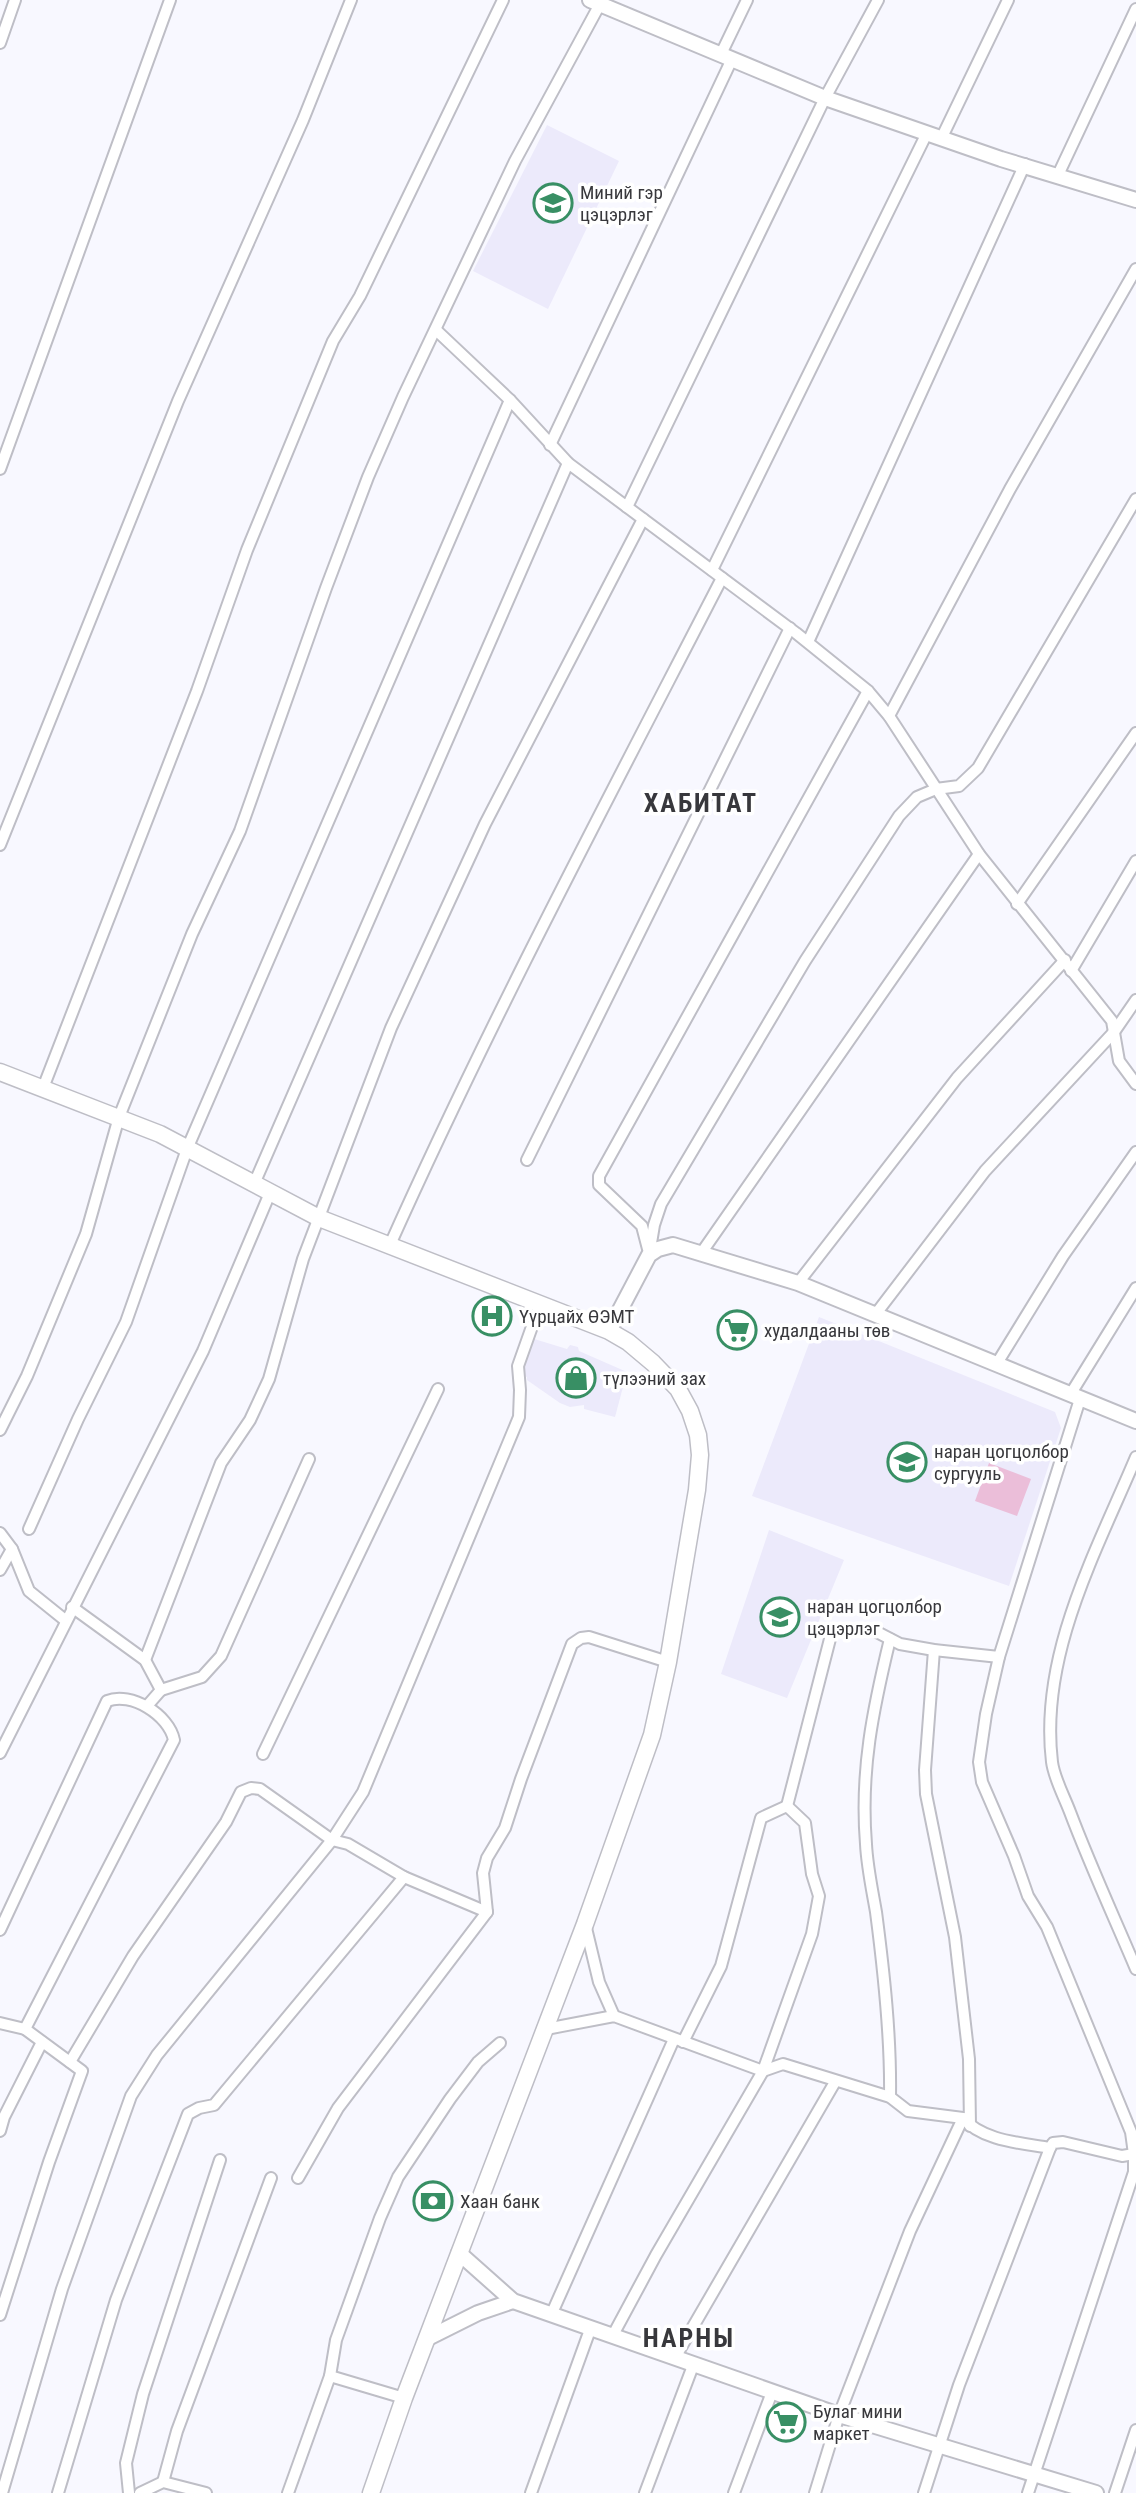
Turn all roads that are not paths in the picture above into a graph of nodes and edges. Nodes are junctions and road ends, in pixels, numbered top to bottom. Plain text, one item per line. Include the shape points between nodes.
1 (16, 0) edge
2 (170, 0) edge
3 (351, 0) edge
4 (503, 0) edge
5 (747, 0) edge
6 (877, 0) edge
7 (1008, 0) edge
8 (595, 2) edge
9 (622, 6) edge
10 (1136, 9) edge
11 (0, 43) edge
12 (727, 56) junction
13 (825, 98) junction
14 (934, 135) junction
15 (1025, 164) junction
16 (1058, 175) junction
17 (1136, 200) edge
18 (1136, 269) edge
19 (436, 330) junction
20 (510, 400) junction
21 (550, 445) junction
22 (568, 463) junction
23 (0, 470) edge
24 (1136, 499) edge
25 (627, 507) junction
26 (643, 519) junction
27 (712, 570) junction
28 (722, 578) junction
29 (790, 628) junction
30 (808, 642) junction
31 (868, 691) junction
32 (889, 716) junction
33 (1136, 733) edge
34 (936, 789) junction
35 (0, 845) edge
36 (979, 854) junction
37 (1136, 862) edge
38 (1017, 904) junction
39 (1065, 960) junction
40 (1071, 971) junction
41 (1136, 1000) edge
42 (1114, 1032) junction
43 (1, 1075) edge
44 (1136, 1084) edge
45 (43, 1088) junction
46 (119, 1117) junction
47 (187, 1149) junction
48 (1136, 1152) edge
49 (527, 1160) dead end
50 (254, 1184) junction
51 (270, 1193) junction
52 (319, 1218) junction
53 (389, 1247) junction
54 (702, 1252) junction
55 (649, 1255) junction
56 (798, 1283) junction
57 (1136, 1288) edge
58 (540, 1304) junction
59 (875, 1315) junction
60 (609, 1331) junction
61 (996, 1365) junction
62 (438, 1389) dead end
63 (1075, 1397) junction
64 (1136, 1422) edge
65 (0, 1430) edge
66 (1136, 1457) edge
67 (309, 1459) dead end
68 (29, 1529) dead end
69 (0, 1534) edge
70 (12, 1549) junction
71 (0, 1570) edge
72 (72, 1606) junction
73 (65, 1620) junction
74 (873, 1630) dead end
75 (831, 1635) dead end
76 (890, 1639) junction
77 (934, 1650) junction
78 (999, 1657) junction
79 (145, 1660) junction
80 (668, 1662) junction
81 (161, 1690) junction
82 (146, 1706) junction
83 (0, 1753) edge
84 (263, 1754) dead end
85 (787, 1806) junction
86 (332, 1840) junction
87 (404, 1877) junction
88 (487, 1912) junction
89 (585, 1924) junction
90 (0, 1930) edge
91 (1136, 1969) edge
92 (614, 2016) junction
93 (0, 2022) edge
94 (25, 2029) junction
95 (546, 2029) junction
96 (679, 2041) junction
97 (42, 2042) junction
98 (500, 2043) dead end
99 (71, 2062) junction
100 (763, 2071) junction
101 (835, 2082) junction
102 (890, 2097) junction
103 (966, 2122) junction
104 (0, 2131) edge
105 (1050, 2148) junction
106 (1135, 2154) edge
107 (220, 2160) dead end
108 (1135, 2172) edge
109 (271, 2178) dead end
110 (298, 2178) dead end
111 (459, 2253) junction
112 (513, 2301) junction
113 (552, 2313) junction
114 (0, 2315) edge
115 (591, 2328) junction
116 (613, 2335) junction
117 (428, 2338) junction
118 (676, 2356) junction
119 (695, 2363) junction
120 (330, 2376) junction
121 (772, 2392) junction
122 (404, 2398) junction
123 (839, 2415) junction
124 (1136, 2430) edge
125 (939, 2445) junction
126 (1034, 2474) junction
127 (163, 2482) junction
128 (1, 2491) edge
129 (58, 2493) edge
130 (129, 2493) edge
131 (140, 2493) edge
132 (206, 2493) edge
133 (288, 2493) edge
134 (371, 2493) edge
135 (531, 2493) edge
136 (645, 2493) edge
137 (734, 2493) edge
138 (815, 2493) edge
139 (924, 2493) edge
140 (1028, 2493) edge
141 (1096, 2493) edge
142 (1115, 2493) edge

1 - 11 street
2 - 23 street
3 - 35 street via 178,401
4 - 45 street via 328,353 247,550
5 - 12 street
6 - 13 street
7 - 14 street
8 - 9 street
8 - 19 street via 514,160
9 - 12 street
10 - 16 street
12 - 13 street
12 - 21 street
13 - 14 street
13 - 25 street
14 - 15 street
14 - 27 street
15 - 16 street
15 - 30 street
16 - 17 street
18 - 32 street via 1010,489
19 - 20 street
19 - 46 street via 368,477 240,831 192,934
20 - 21 street
20 - 47 street
21 - 22 street
22 - 25 street
22 - 50 street
24 - 34 street via 978,768 959,786
25 - 26 street
26 - 27 street
26 - 52 street via 480,836 391,1028
27 - 28 street
28 - 29 street
28 - 53 street via 566,878
29 - 30 street
29 - 49 street
30 - 31 street
31 - 32 street
31 - 55 street via 599,1176 599,1185 642,1226
32 - 34 street
33 - 38 street
34 - 36 street
34 - 55 street via 917,797 899,816 805,961 661,1204
36 - 38 street
36 - 54 street
37 - 40 street
38 - 39 street
39 - 40 street
39 - 56 street via 957,1078
40 - 42 street via 1112,1021
41 - 42 street
42 - 44 street via 1119,1061
42 - 59 street via 985,1171
43 - 45 main road
45 - 46 main road
46 - 47 main road
46 - 65 street via 86,1234
47 - 50 main road
47 - 68 street via 126,1322
48 - 61 street via 1063,1256
50 - 51 main road
51 - 52 main road
51 - 72 street via 203,1351
52 - 53 main road
52 - 79 street via 269,1379 250,1420 220,1463
53 - 58 main road
54 - 55 street via 673,1245
54 - 56 street
55 - 60 street
56 - 59 street
57 - 63 street
58 - 60 main road
58 - 86 street via 518,1366 519,1417 363,1792
59 - 61 street
60 - 80 main road via 653,1363 678,1389 698,1435 697,1490
61 - 63 street
62 - 84 street
63 - 64 street
63 - 78 street
66 - 91 street via 1072,1612 1051,1704 1052,1765
67 - 81 street via 221,1656 202,1676
69 - 70 street
70 - 71 street
70 - 73 street via 29,1591
72 - 73 street
72 - 79 street
73 - 83 street
74 - 76 street
75 - 85 street
76 - 77 street
76 - 102 street via 872,1711 865,1765 866,1844 881,1960
77 - 78 street
77 - 103 street via 926,1794 955,1937 969,2059
78 - 106 street via 979,1762 982,1783 1028,1896 1072,1983 1131,2132
79 - 81 street
80 - 88 street via 589,1637 572,1644 505,1829 487,1858 483,1872
80 - 89 main road via 652,1735
81 - 82 street
82 - 90 street via 122,1698 107,1702
82 - 94 street via 169,1728 174,1740
85 - 96 street via 761,1818 721,1966
85 - 100 street via 805,1823 819,1896 812,1934
86 - 87 street via 348,1844
86 - 99 street via 260,1789 241,1792 226,1822 133,1956
86 - 128 street via 157,2055 131,2096 62,2290
87 - 88 street
87 - 129 street via 214,2105 188,2114 116,2300
88 - 110 street via 338,2108
89 - 92 street via 599,1982
89 - 95 main road
92 - 95 street
92 - 96 street
93 - 94 street
94 - 97 street
95 - 111 main road
96 - 100 street
96 - 113 street
97 - 99 street
97 - 104 street
98 - 120 street via 464,2080 398,2177 336,2340
99 - 114 street via 82,2071
100 - 101 street via 783,2064
100 - 116 street
101 - 102 street
101 - 118 street
102 - 103 street via 908,2111
103 - 105 street via 1003,2139
103 - 123 street via 910,2231
105 - 106 street via 1063,2142 1122,2156
105 - 125 street
106 - 108 street
107 - 130 street via 143,2394 126,2463
108 - 126 street
109 - 127 street via 177,2431
111 - 112 street
111 - 117 main road
112 - 113 street
112 - 117 street
113 - 115 street
115 - 116 street
115 - 135 street
116 - 118 street
117 - 122 main road
118 - 119 street
119 - 121 street
119 - 136 street
120 - 122 street
120 - 133 street
121 - 123 street
121 - 137 street
122 - 134 main road
123 - 125 street
123 - 138 street
124 - 142 street
125 - 126 street
125 - 139 street
126 - 140 street
126 - 141 street
127 - 131 street
127 - 132 street

